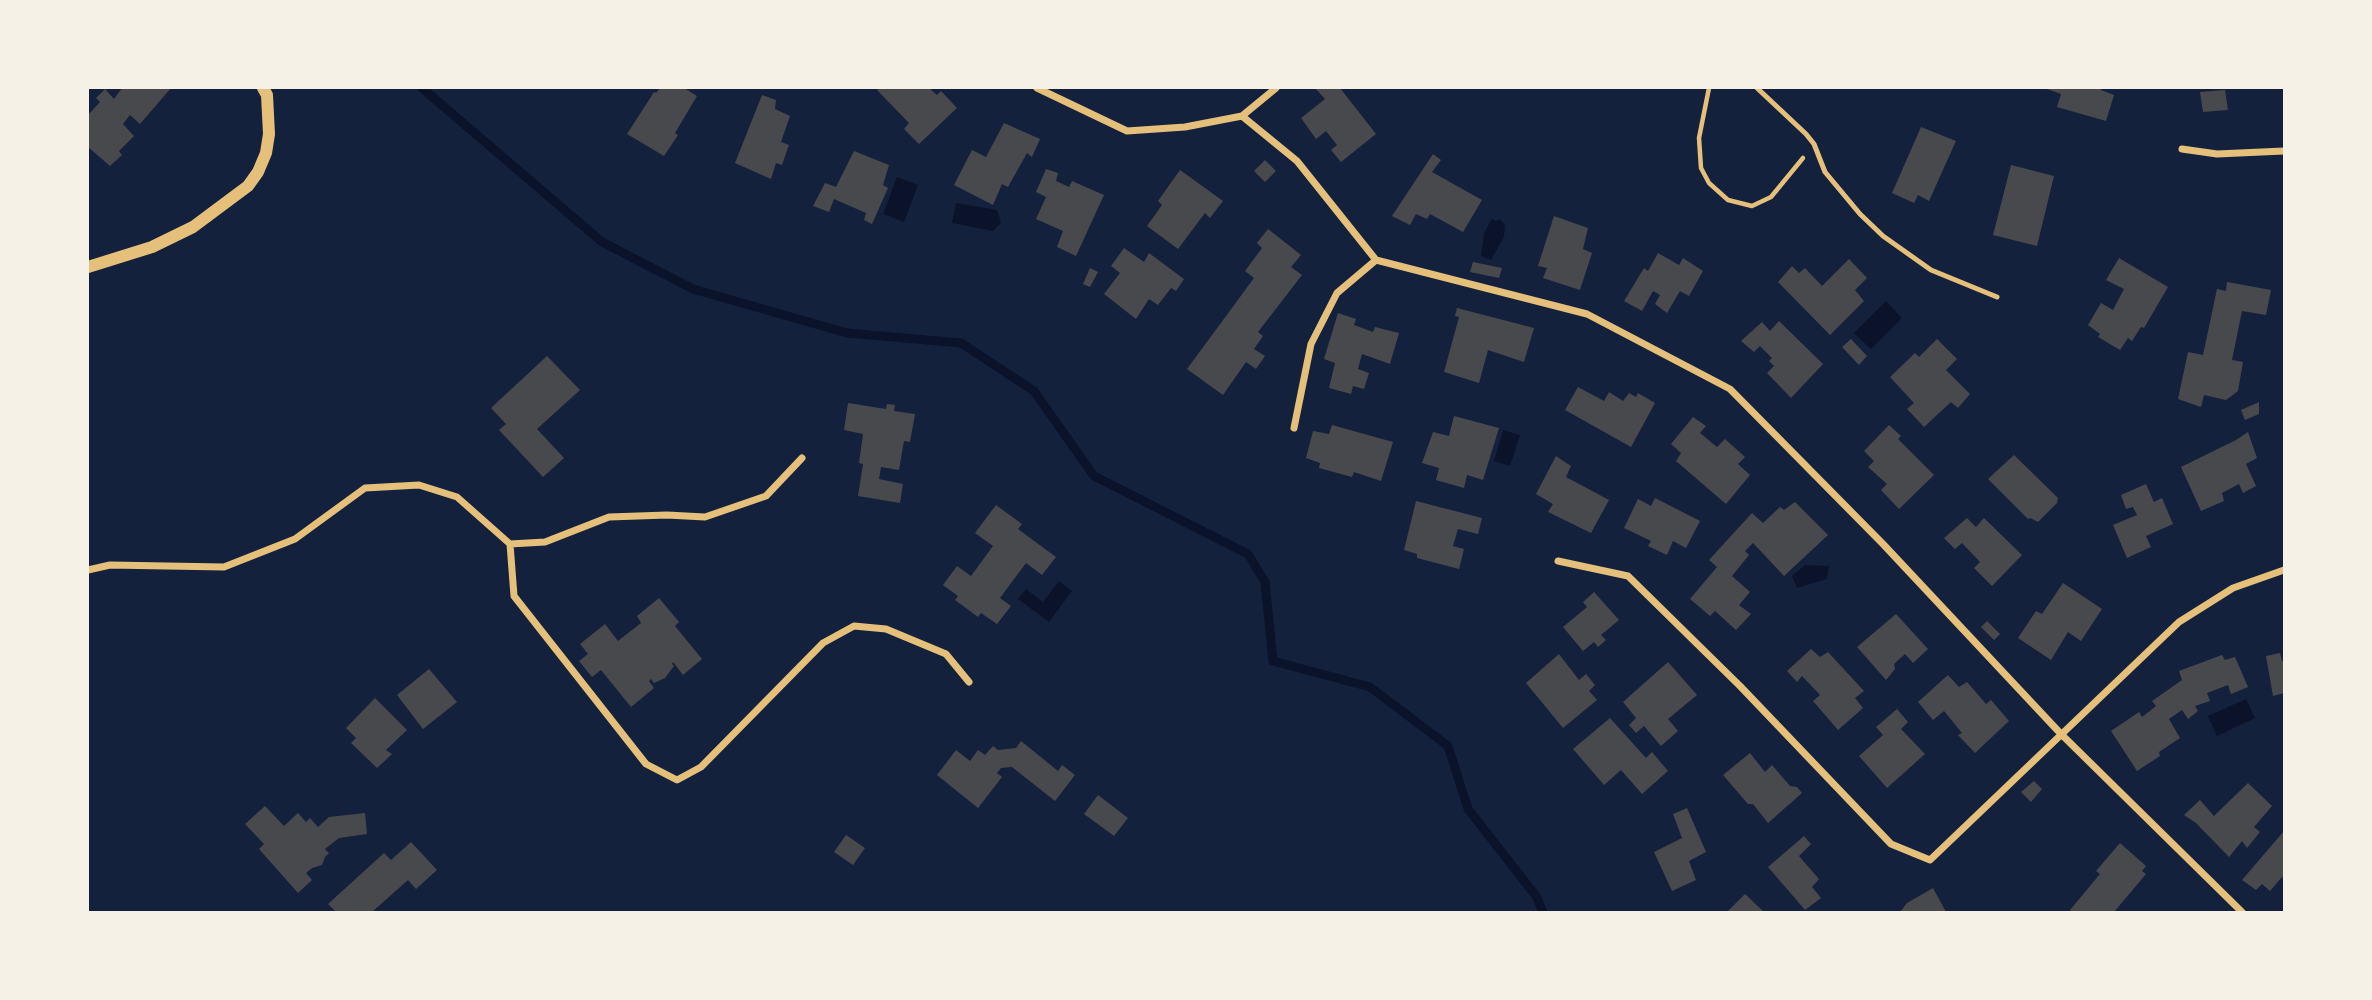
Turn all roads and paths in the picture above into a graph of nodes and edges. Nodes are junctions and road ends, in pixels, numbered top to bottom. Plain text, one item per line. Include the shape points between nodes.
1 (263, 88) edge
2 (1037, 88) edge
3 (1276, 88) edge
4 (1709, 88) edge
5 (1757, 88) edge
6 (1242, 116) junction
7 (1814, 144) junction
8 (2182, 149) dead end
9 (2284, 151) edge
10 (1376, 260) junction
11 (88, 267) edge
12 (1997, 297) dead end
13 (1294, 428) dead end
14 (802, 458) dead end
15 (510, 544) junction
16 (1558, 561) dead end
17 (88, 570) edge
18 (2284, 570) edge
19 (969, 682) dead end
20 (2061, 734) junction
21 (2242, 912) edge

1 - 11 street via 269,134 266,153 248,186 193,228 152,247
2 - 6 street via 1128,131
3 - 6 street
4 - 7 path via 1699,138 1701,168 1709,183 1728,200 1752,206 1771,197
5 - 7 lane
6 - 10 street via 1297,161
7 - 12 lane via 1825,172 1883,236 1931,270
8 - 9 street via 2217,154
10 - 13 street via 1337,293 1311,344
10 - 20 street via 1587,314 1730,389
14 - 15 street via 766,496 705,517 609,517 545,542
15 - 17 street via 457,497 419,485 379,487 365,488 295,539 224,567 110,565
15 - 19 street via 514,596 646,764 677,779 701,767 823,643 854,626 886,629 946,654
16 - 20 street via 1628,576 1891,844 1930,860
18 - 20 street via 2233,587 2179,622
20 - 21 street

